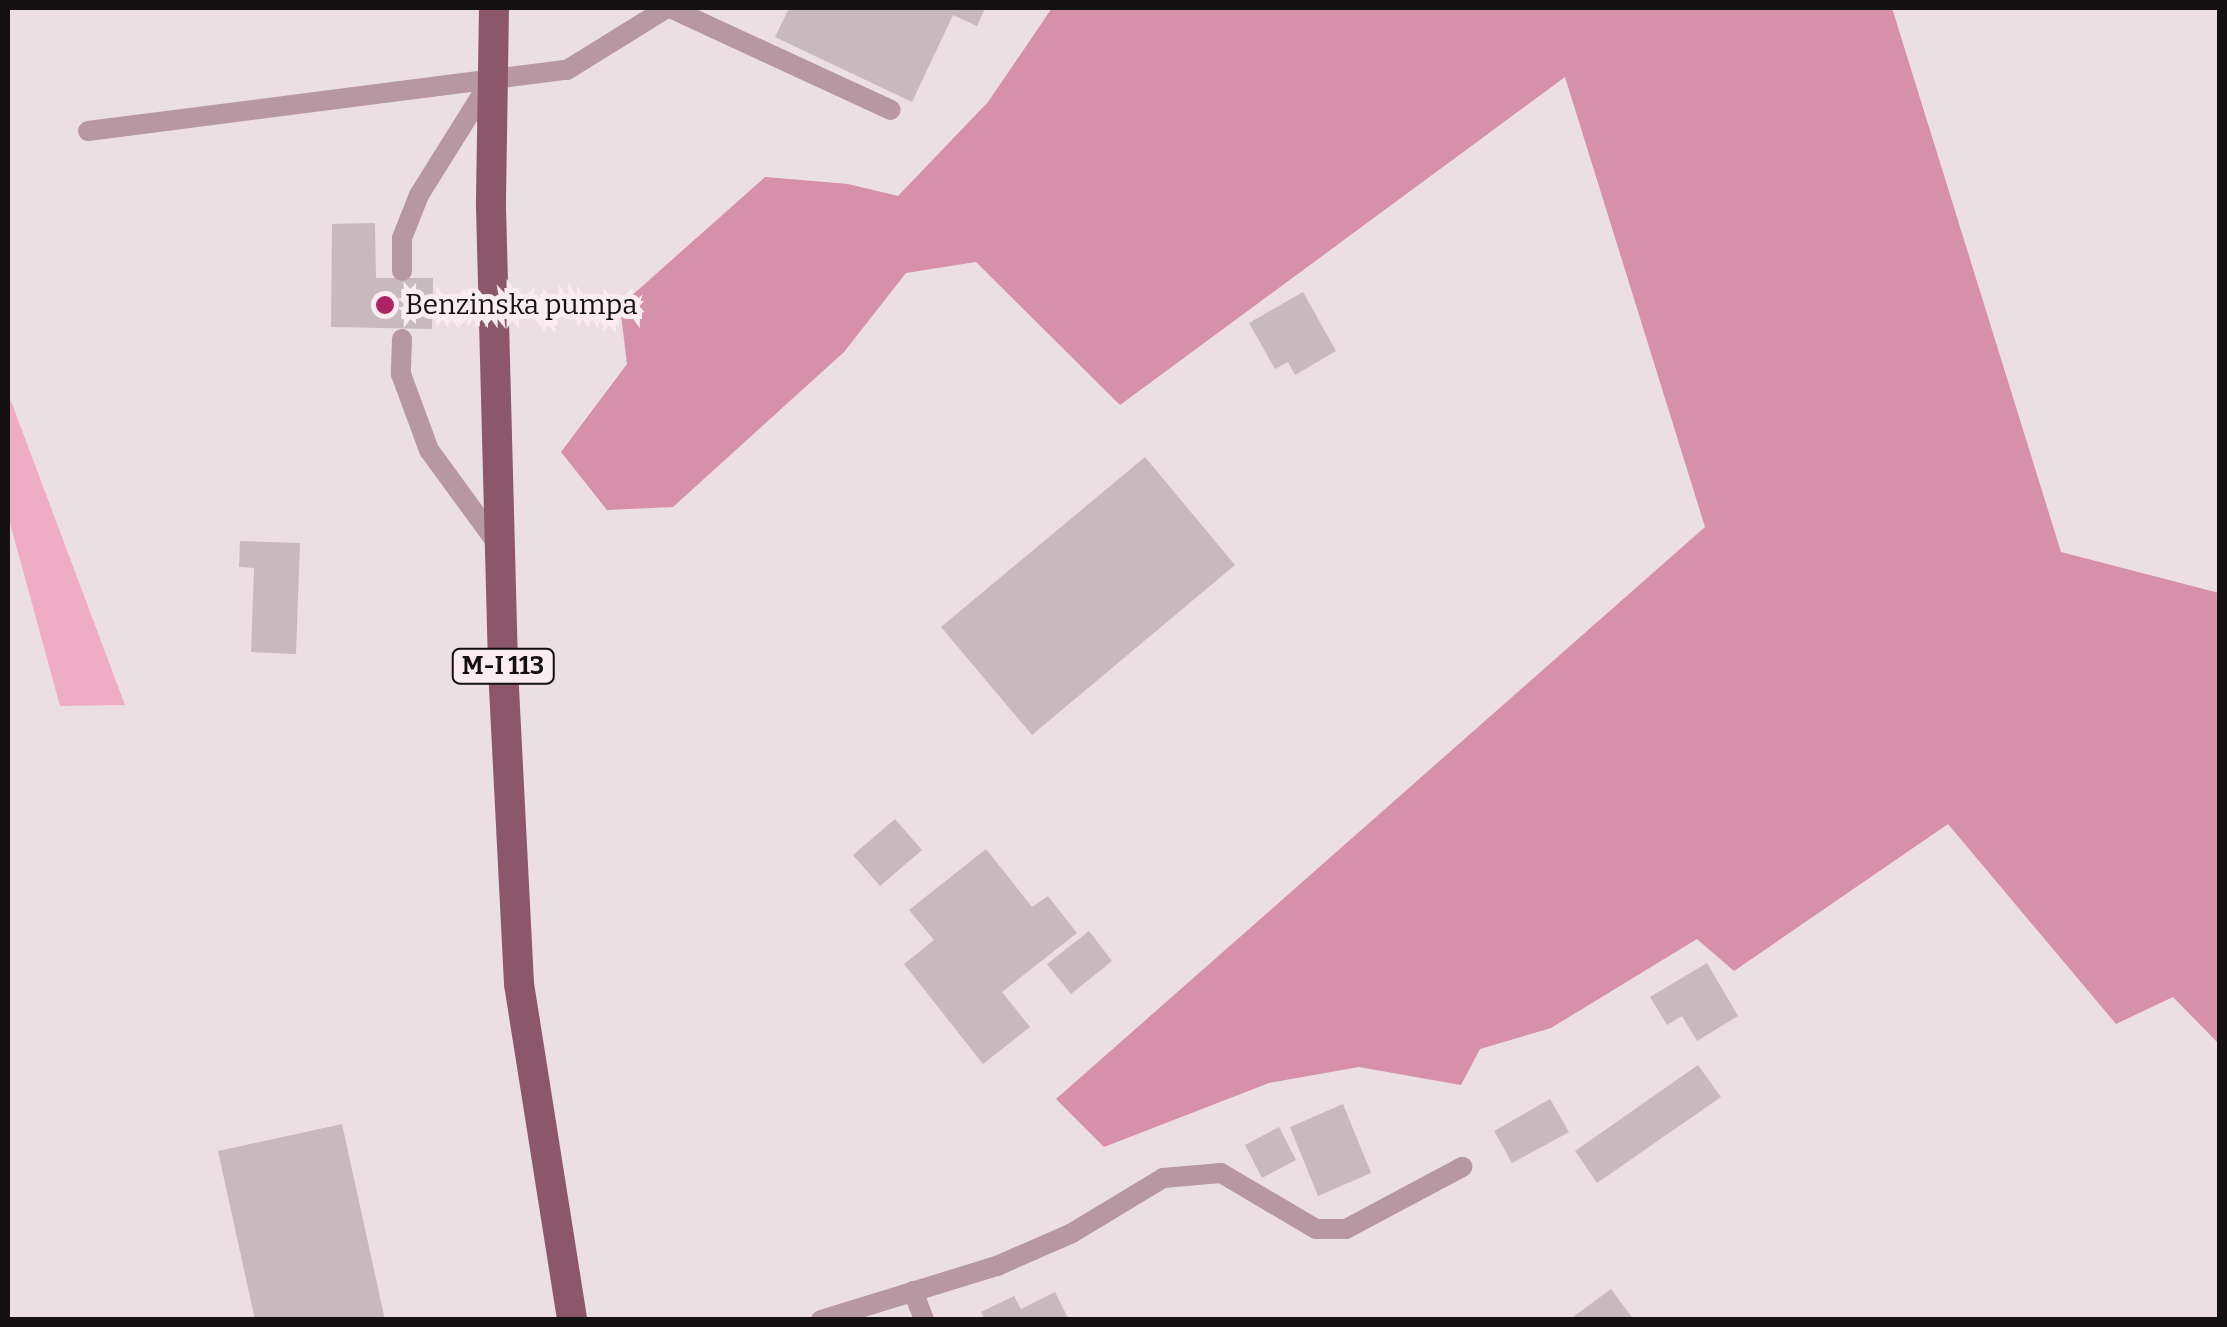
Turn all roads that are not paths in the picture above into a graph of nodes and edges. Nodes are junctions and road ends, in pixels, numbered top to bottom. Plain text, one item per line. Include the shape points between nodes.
1 (494, 8) edge
2 (668, 8) edge
3 (493, 76) junction
4 (891, 110) dead end
5 (88, 131) dead end
6 (402, 271) dead end
7 (402, 339) dead end
8 (500, 548) junction
9 (1462, 1167) dead end
10 (913, 1291) junction
11 (572, 1320) edge
12 (821, 1320) edge
13 (924, 1320) edge

1 - 3 main road, M-I 113
2 - 3 lane via 567,70
2 - 4 lane
3 - 5 lane
3 - 6 lane via 419,195 402,238
3 - 8 main road, M-I 113
7 - 8 lane via 401,374 429,450
8 - 11 main road, M-I 113 via 519,984
9 - 10 lane via 1346,1230 1316,1229 1221,1173 1163,1178 1072,1233
10 - 12 lane
10 - 13 lane

